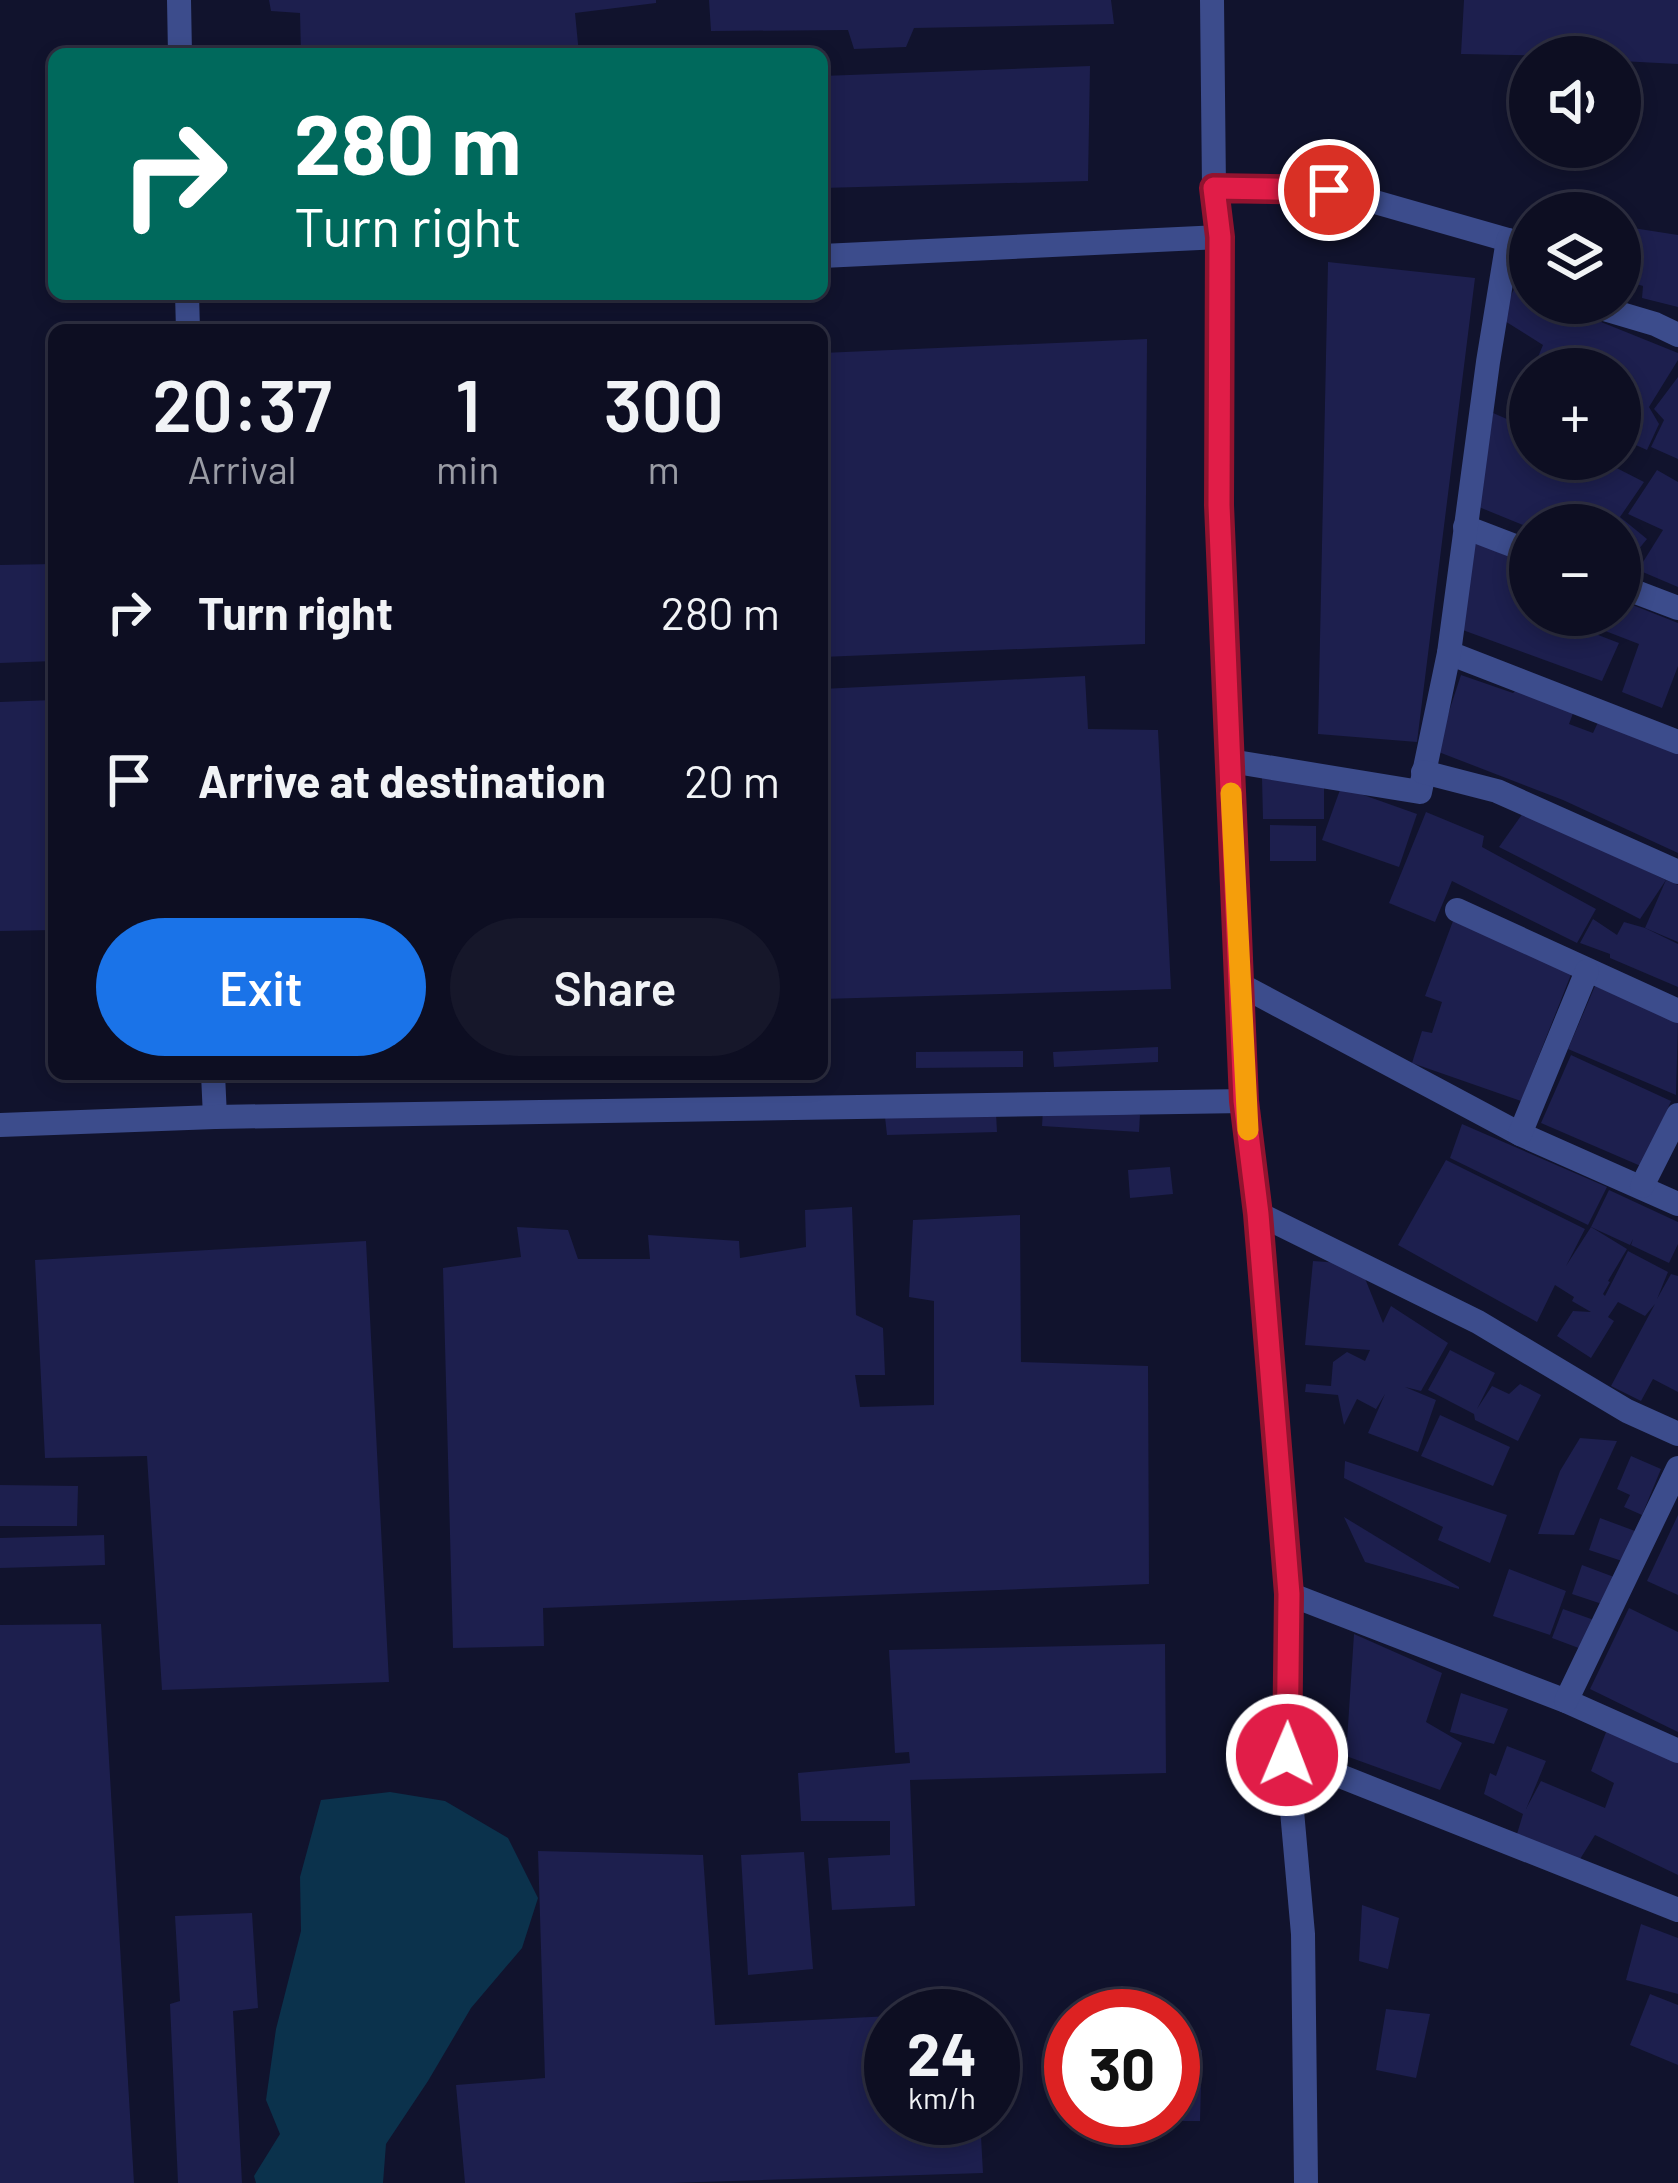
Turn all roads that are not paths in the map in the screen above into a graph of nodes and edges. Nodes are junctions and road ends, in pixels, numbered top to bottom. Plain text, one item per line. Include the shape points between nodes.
1 (178, 0) edge
2 (1211, 0) edge
3 (180, 48) edge
4 (1214, 188) junction
5 (1220, 237) junction
6 (1508, 240) joint
7 (828, 256) edge
8 (1641, 320) edge
9 (1678, 335) edge
10 (1465, 527) junction
11 (1509, 544) edge
12 (1641, 594) edge
13 (1678, 608) edge
14 (1449, 653) junction
15 (1678, 742) edge
16 (1230, 760) junction
17 (1423, 772) junction
18 (1678, 872) edge
19 (1457, 910) dead end
20 (1587, 971) junction
21 (1239, 984) junction
22 (1678, 1011) edge
23 (213, 1080) edge
24 (1244, 1101) junction
25 (1678, 1115) edge
26 (215, 1118) junction
27 (0, 1125) edge
28 (1520, 1134) junction
29 (1642, 1186) junction
30 (1678, 1204) edge
31 (1258, 1214) junction
32 (1678, 1434) edge
33 (1678, 1468) edge
34 (1289, 1594) junction
35 (1566, 1700) junction
36 (1678, 1751) edge
37 (1287, 1755) junction
38 (1678, 1910) edge
39 (1306, 2183) edge

1 - 3 street
2 - 4 street
4 - 5 street
4 - 6 street via 1329,190
5 - 7 street
5 - 16 street via 1219,505
6 - 10 street
8 - 9 street
10 - 11 street
10 - 14 street
12 - 13 street
14 - 15 street
14 - 17 street
16 - 17 street via 1420,791
16 - 21 street
17 - 18 street via 1497,791
19 - 20 street
20 - 22 street
20 - 28 street
21 - 24 street
21 - 28 street
23 - 26 street
24 - 26 street
24 - 31 street
25 - 29 street
26 - 27 street
28 - 29 street
29 - 30 street
31 - 32 street via 1478,1322
31 - 34 street
33 - 35 street
34 - 35 street
34 - 37 street
35 - 36 street
37 - 38 street
37 - 39 street via 1304,1934

